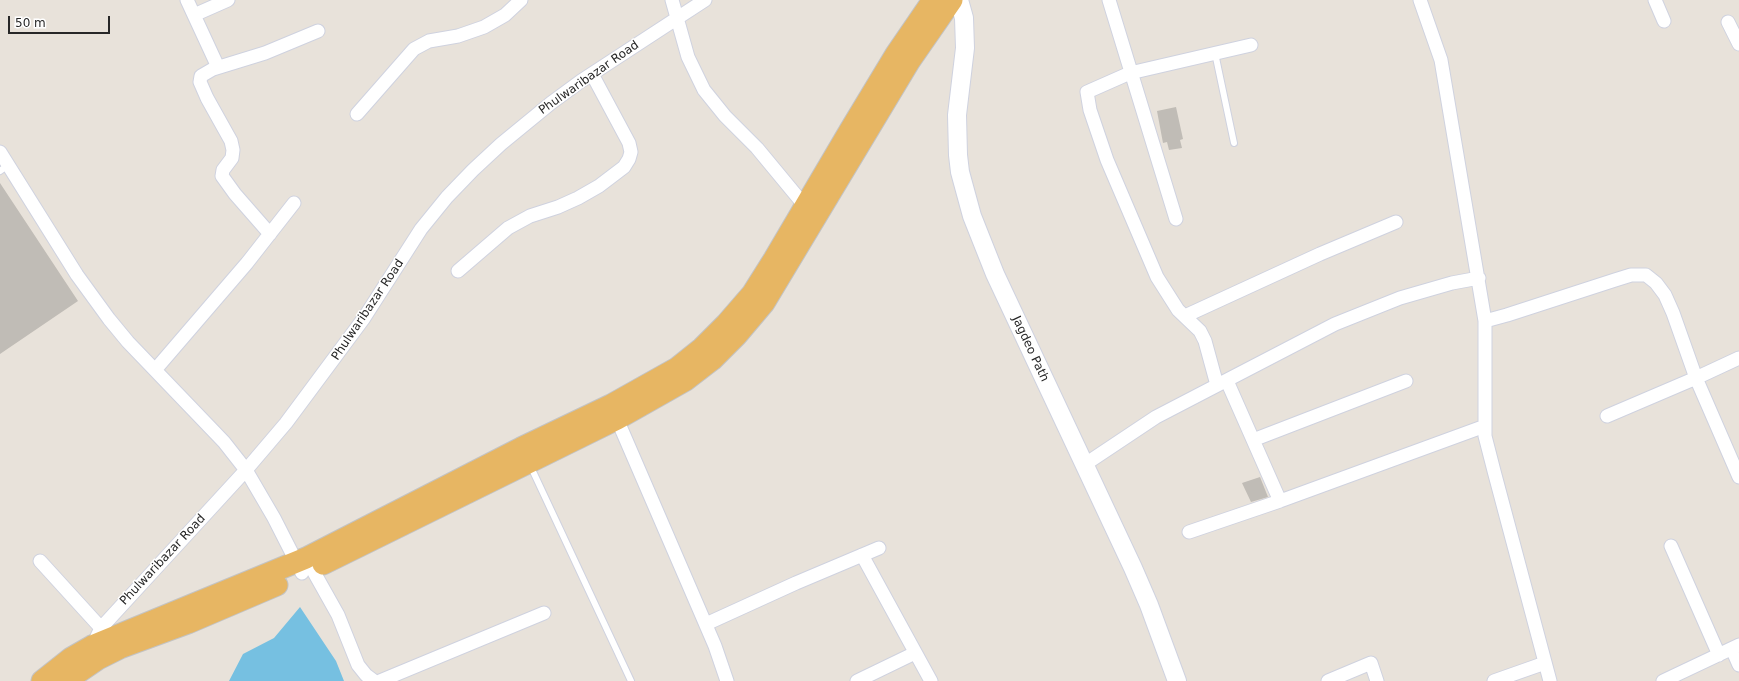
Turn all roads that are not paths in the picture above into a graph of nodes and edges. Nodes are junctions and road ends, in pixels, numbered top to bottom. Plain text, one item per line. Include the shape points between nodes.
1 (186, 0) edge
2 (228, 0) edge
3 (522, 0) edge
4 (672, 0) edge
5 (705, 0) edge
6 (933, 0) edge
7 (952, 0) edge
8 (959, 0) edge
9 (1109, 0) edge
10 (1420, 0) edge
11 (1655, 0) edge
12 (194, 15) junction
13 (678, 18) junction
14 (1664, 21) dead end
15 (1728, 22) dead end
16 (318, 31) dead end
17 (1739, 44) edge
18 (1251, 45) dead end
19 (1215, 53) junction
20 (218, 67) junction
21 (1130, 73) junction
22 (592, 74) junction
23 (357, 114) dead end
24 (1234, 143) dead end
25 (0, 152) edge
26 (4, 168) edge
27 (836, 168) junction
28 (294, 203) dead end
29 (804, 206) junction
30 (1176, 219) dead end
31 (1396, 222) dead end
32 (270, 234) junction
33 (458, 271) dead end
34 (1479, 278) junction
35 (1185, 316) junction
36 (1485, 320) junction
37 (1739, 358) edge
38 (155, 370) junction
39 (1696, 378) junction
40 (1406, 381) dead end
41 (1222, 383) junction
42 (1607, 416) dead end
43 (618, 419) junction
44 (1485, 426) junction
45 (1253, 440) junction
46 (528, 462) junction
47 (1084, 465) junction
48 (246, 470) junction
49 (1739, 477) edge
50 (442, 497) junction
51 (1280, 501) junction
52 (1189, 532) dead end
53 (1671, 546) dead end
54 (879, 548) dead end
55 (862, 555) junction
56 (40, 561) dead end
57 (304, 566) junction
58 (544, 614) dead end
59 (706, 624) junction
60 (97, 637) junction
61 (1735, 647) edge
62 (915, 653) junction
63 (1719, 655) junction
64 (1545, 663) junction
65 (1739, 665) edge
66 (73, 676) edge
67 (42, 681) edge
68 (374, 681) edge
69 (380, 681) edge
70 (631, 681) edge
71 (727, 681) edge
72 (857, 681) edge
73 (931, 681) edge
74 (1177, 681) edge
75 (1328, 681) edge
76 (1376, 681) edge
77 (1494, 681) edge
78 (1550, 681) edge
79 (1663, 681) edge

1 - 12 street
2 - 12 street
3 - 23 street via 505,15 484,26 458,36 430,41 414,49
4 - 13 street
5 - 13 street, Phulwaribazar Road
6 - 27 highway via 896,54
7 - 27 highway
8 - 47 main road, Jagdeo Path via 964,18 965,48 957,115 960,172 972,216 995,274
9 - 21 street
10 - 34 street via 1441,60
11 - 14 street
12 - 20 street
13 - 22 street, Phulwaribazar Road
13 - 29 street via 688,57 704,90 725,116 757,148
15 - 17 street
16 - 20 street via 272,51
18 - 19 street
19 - 21 street
19 - 24 lane
20 - 32 street via 201,76 200,82 204,94 231,141 232,158 223,170 222,176
21 - 30 street
21 - 35 street via 1087,92 1090,110 1107,160 1157,277 1169,298
22 - 33 street via 629,143 631,152 624,167 578,198 530,216 508,228
22 - 48 street, Phulwaribazar Road via 525,124 447,197 421,229 364,318 316,385
25 - 26 street
26 - 38 street via 94,300
27 - 29 highway
27 - 43 highway via 787,267 764,303 737,335 712,360 686,380
28 - 32 street
29 - 50 highway via 752,294 702,348 677,368 650,384
31 - 35 street
32 - 38 street
34 - 36 street
34 - 41 street via 1428,289 1368,309 1294,344
35 - 41 street via 1205,341
36 - 39 street via 1631,275 1646,275 1665,295
36 - 44 street
37 - 39 street
38 - 48 street via 224,442
39 - 42 street
39 - 49 street
40 - 45 street
41 - 45 street
41 - 47 street via 1156,417
43 - 46 highway
43 - 59 street
44 - 51 street
44 - 64 street via 1492,464
45 - 51 street
46 - 50 highway
46 - 70 lane
47 - 74 main road, Jagdeo Path via 1149,605
48 - 57 street
48 - 60 street, Phulwaribazar Road
50 - 57 highway
51 - 52 street
53 - 63 street
54 - 55 street
55 - 59 street
55 - 62 street
56 - 60 street
57 - 60 highway
57 - 66 highway via 188,623 120,648
57 - 68 street via 338,615 358,665
58 - 69 street
59 - 71 street
60 - 66 street, Phulwaribazar Road
60 - 67 highway
61 - 63 street
61 - 65 street
62 - 72 street
62 - 73 street
63 - 79 street
64 - 77 street
64 - 78 street
75 - 76 street via 1371,663

